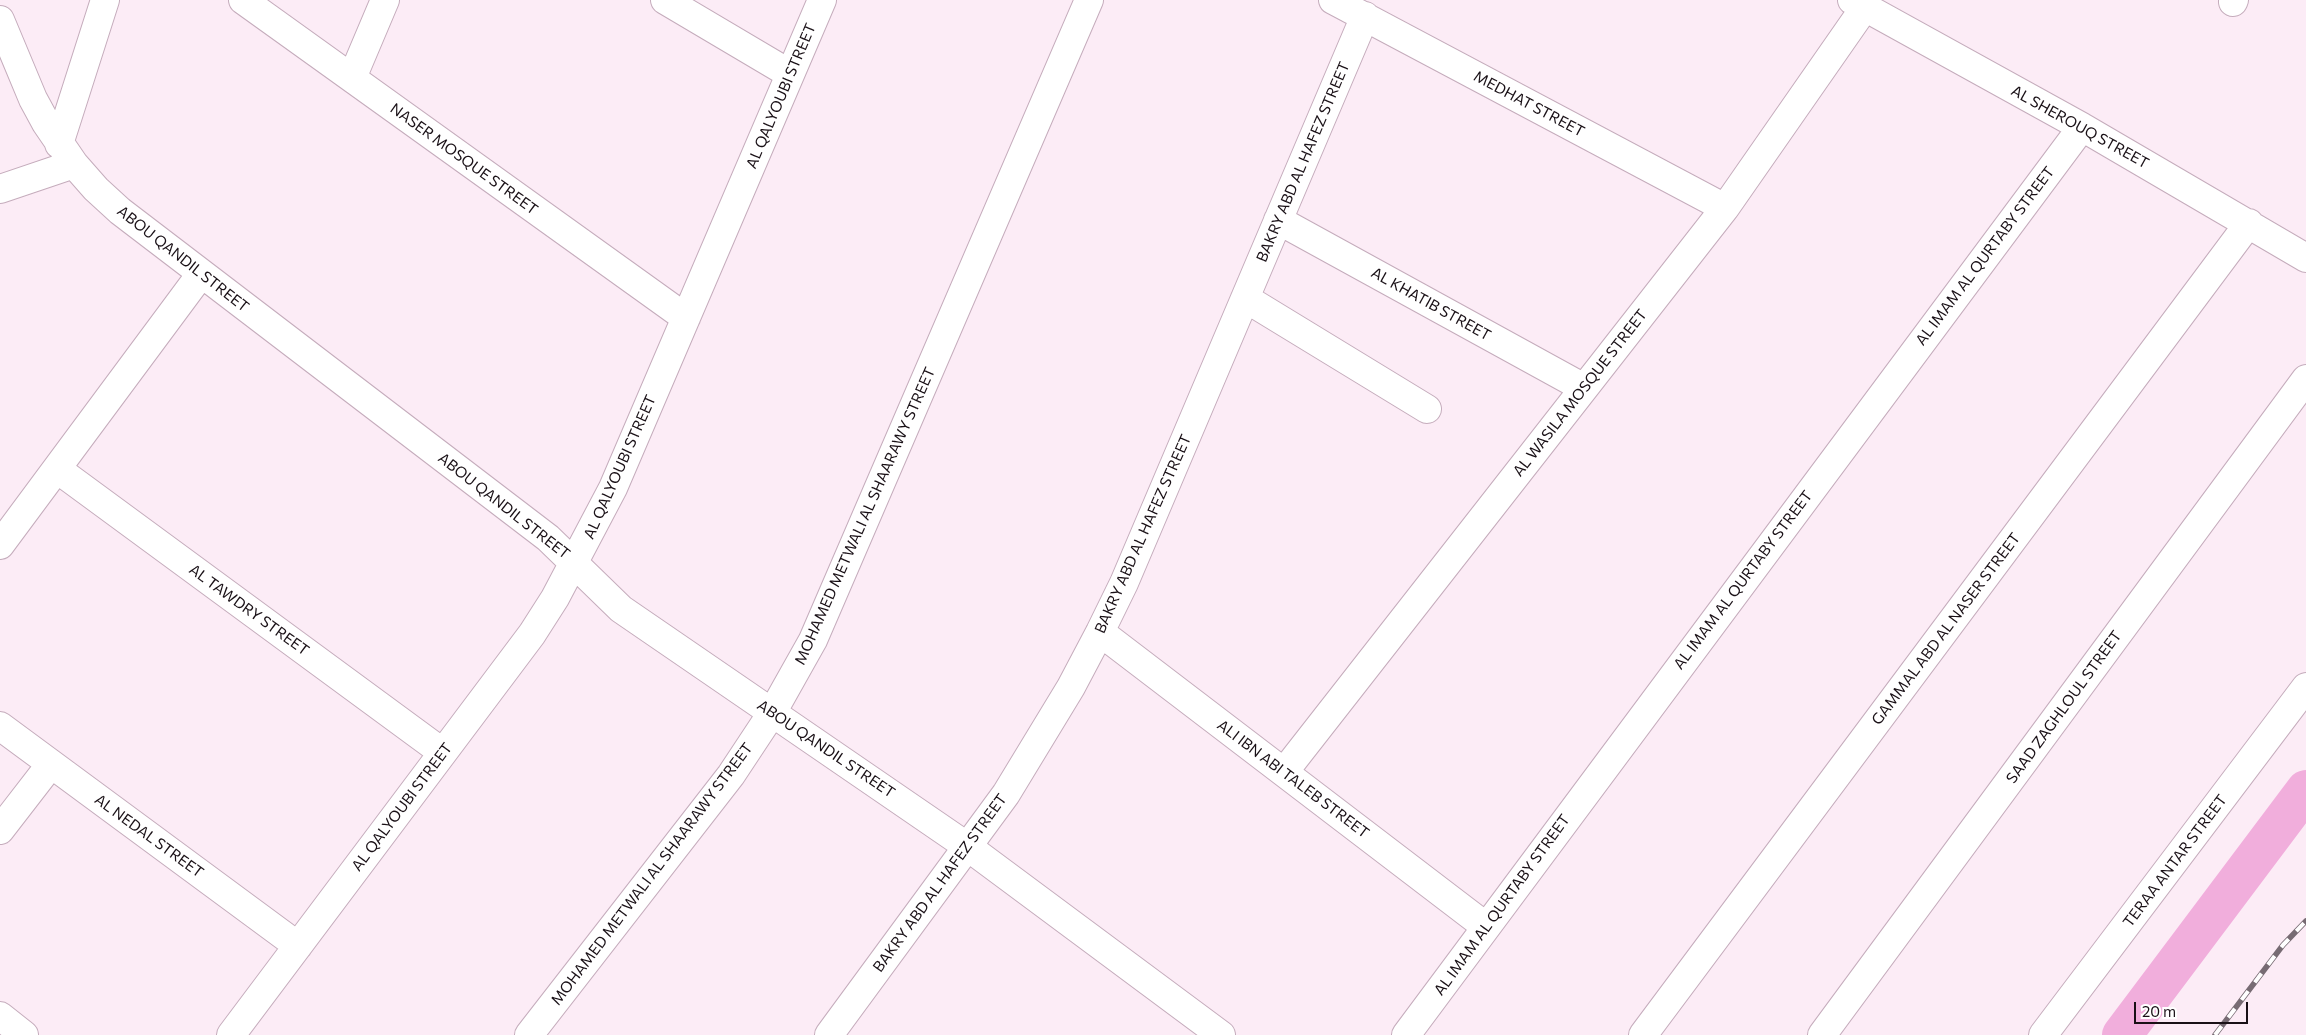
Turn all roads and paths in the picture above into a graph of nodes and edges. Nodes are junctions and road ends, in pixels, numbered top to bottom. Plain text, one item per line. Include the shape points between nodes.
1 (105, 0) edge
2 (243, 0) edge
3 (385, 0) edge
4 (665, 0) edge
5 (822, 0) edge
6 (1089, 0) edge
7 (1333, 0) edge
8 (1859, 3) edge
9 (1365, 16) junction
10 (0, 20) edge
11 (790, 74) junction
12 (352, 78) junction
13 (2082, 126) junction
14 (67, 154) junction
15 (0, 189) edge
16 (1725, 208) junction
17 (1278, 220) junction
18 (2249, 223) junction
19 (2306, 258) edge
20 (202, 274) junction
21 (1245, 298) junction
22 (686, 318) junction
23 (2306, 378) edge
24 (1584, 388) junction
25 (1427, 409) dead end
26 (57, 469) junction
27 (0, 545) edge
28 (575, 563) junction
29 (1100, 632) junction
30 (2306, 687) edge
31 (772, 713) junction
32 (0, 726) edge
33 (442, 752) junction
34 (51, 764) junction
35 (1284, 772) junction
36 (0, 830) edge
37 (968, 847) junction
38 (1485, 926) junction
39 (298, 946) junction
40 (0, 1016) edge
41 (24, 1035) edge
42 (232, 1035) edge
43 (529, 1035) edge
44 (829, 1035) edge
45 (1221, 1035) edge
46 (1406, 1035) edge
47 (1643, 1035) edge
48 (1822, 1035) edge
49 (2043, 1035) edge

1 - 14 street
2 - 12 street, NASER MOSQUE STREET
3 - 12 street
4 - 11 street
5 - 11 street, AL QALYOUBI STREET
6 - 31 street, MOHAMED METWALI AL SHAARAWY STREET via 814,640
7 - 9 street, MEDHAT STREET
8 - 13 street, AL SHEROUQ STREET
8 - 16 street, AL WASILA MOSQUE STREET
9 - 16 street, MEDHAT STREET
9 - 17 street, BAKRY ABD AL HAFEZ STREET
10 - 14 street, ABOU QANDIL STREET via 33,99
11 - 22 street, AL QALYOUBI STREET
12 - 22 street, NASER MOSQUE STREET
13 - 18 street, AL SHEROUQ STREET
13 - 38 street, AL IMAM AL QURTABY STREET
14 - 15 street
14 - 20 street, ABOU QANDIL STREET via 96,189 120,211
16 - 24 street, AL WASILA MOSQUE STREET
17 - 21 street, BAKRY ABD AL HAFEZ STREET
17 - 24 street, AL KHATIB STREET
18 - 19 street, AL SHEROUQ STREET
18 - 47 street, GAMMAL ABD AL NASER STREET
20 - 26 street
20 - 28 street, ABOU QANDIL STREET via 537,529
21 - 25 street
21 - 29 street, BAKRY ABD AL HAFEZ STREET via 1124,583
22 - 28 street, AL QALYOUBI STREET via 613,488
23 - 48 street, SAAD ZAGHLOUL STREET
24 - 35 street, AL WASILA MOSQUE STREET
26 - 27 street
26 - 33 street, AL TAWDRY STREET
28 - 31 street, ABOU QANDIL STREET via 621,610
28 - 33 street, AL QALYOUBI STREET via 532,634
29 - 35 street, ALI IBN ABI TALEB STREET
29 - 37 street, BAKRY ABD AL HAFEZ STREET via 1039,741
30 - 49 street, TERAA ANTAR STREET
31 - 37 street, ABOU QANDIL STREET
31 - 43 street, MOHAMED METWALI AL SHAARAWY STREET via 731,775
32 - 34 street, AL NEDAL STREET
33 - 39 street, AL QALYOUBI STREET
34 - 36 street
34 - 39 street, AL NEDAL STREET
35 - 38 street, ALI IBN ABI TALEB STREET
37 - 44 street, BAKRY ABD AL HAFEZ STREET
37 - 45 street, ABOU QANDIL STREET
38 - 46 street, AL IMAM AL QURTABY STREET
39 - 42 street, AL QALYOUBI STREET
40 - 41 street

